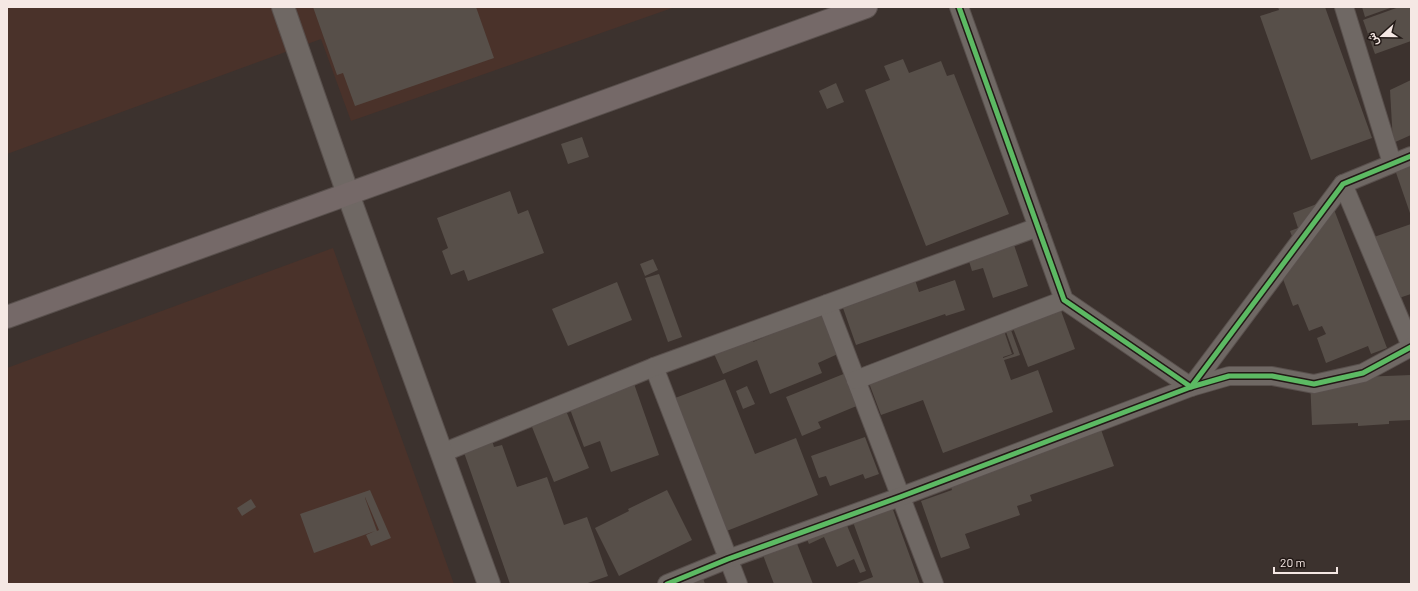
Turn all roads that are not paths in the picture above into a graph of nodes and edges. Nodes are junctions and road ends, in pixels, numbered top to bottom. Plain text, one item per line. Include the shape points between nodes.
1 (283, 7) edge
2 (866, 7) edge
3 (959, 7) edge
4 (1344, 7) edge
5 (1411, 156) edge
6 (1392, 163) junction
7 (1343, 184) junction
8 (348, 194) junction
9 (1038, 227) junction
10 (1064, 300) junction
11 (827, 304) junction
12 (7, 317) edge
13 (1411, 347) edge
14 (654, 367) junction
15 (856, 380) junction
16 (1191, 388) junction
17 (442, 452) junction
18 (900, 497) junction
19 (728, 560) junction
20 (489, 584) edge
21 (667, 584) edge
22 (738, 584) edge
23 (934, 584) edge

1 - 8 street
2 - 8 main road
3 - 9 street
4 - 6 street
5 - 6 street
6 - 7 street
7 - 13 street
7 - 16 street
8 - 12 main road
8 - 17 street
9 - 10 street
9 - 11 street
10 - 15 street
10 - 16 street
11 - 14 street
11 - 15 street
13 - 16 street via 1363,372 1314,384 1272,376 1229,376
14 - 17 street
14 - 19 street
15 - 18 street
16 - 18 street
17 - 20 street
18 - 19 street
18 - 23 street
19 - 21 street
19 - 22 street

